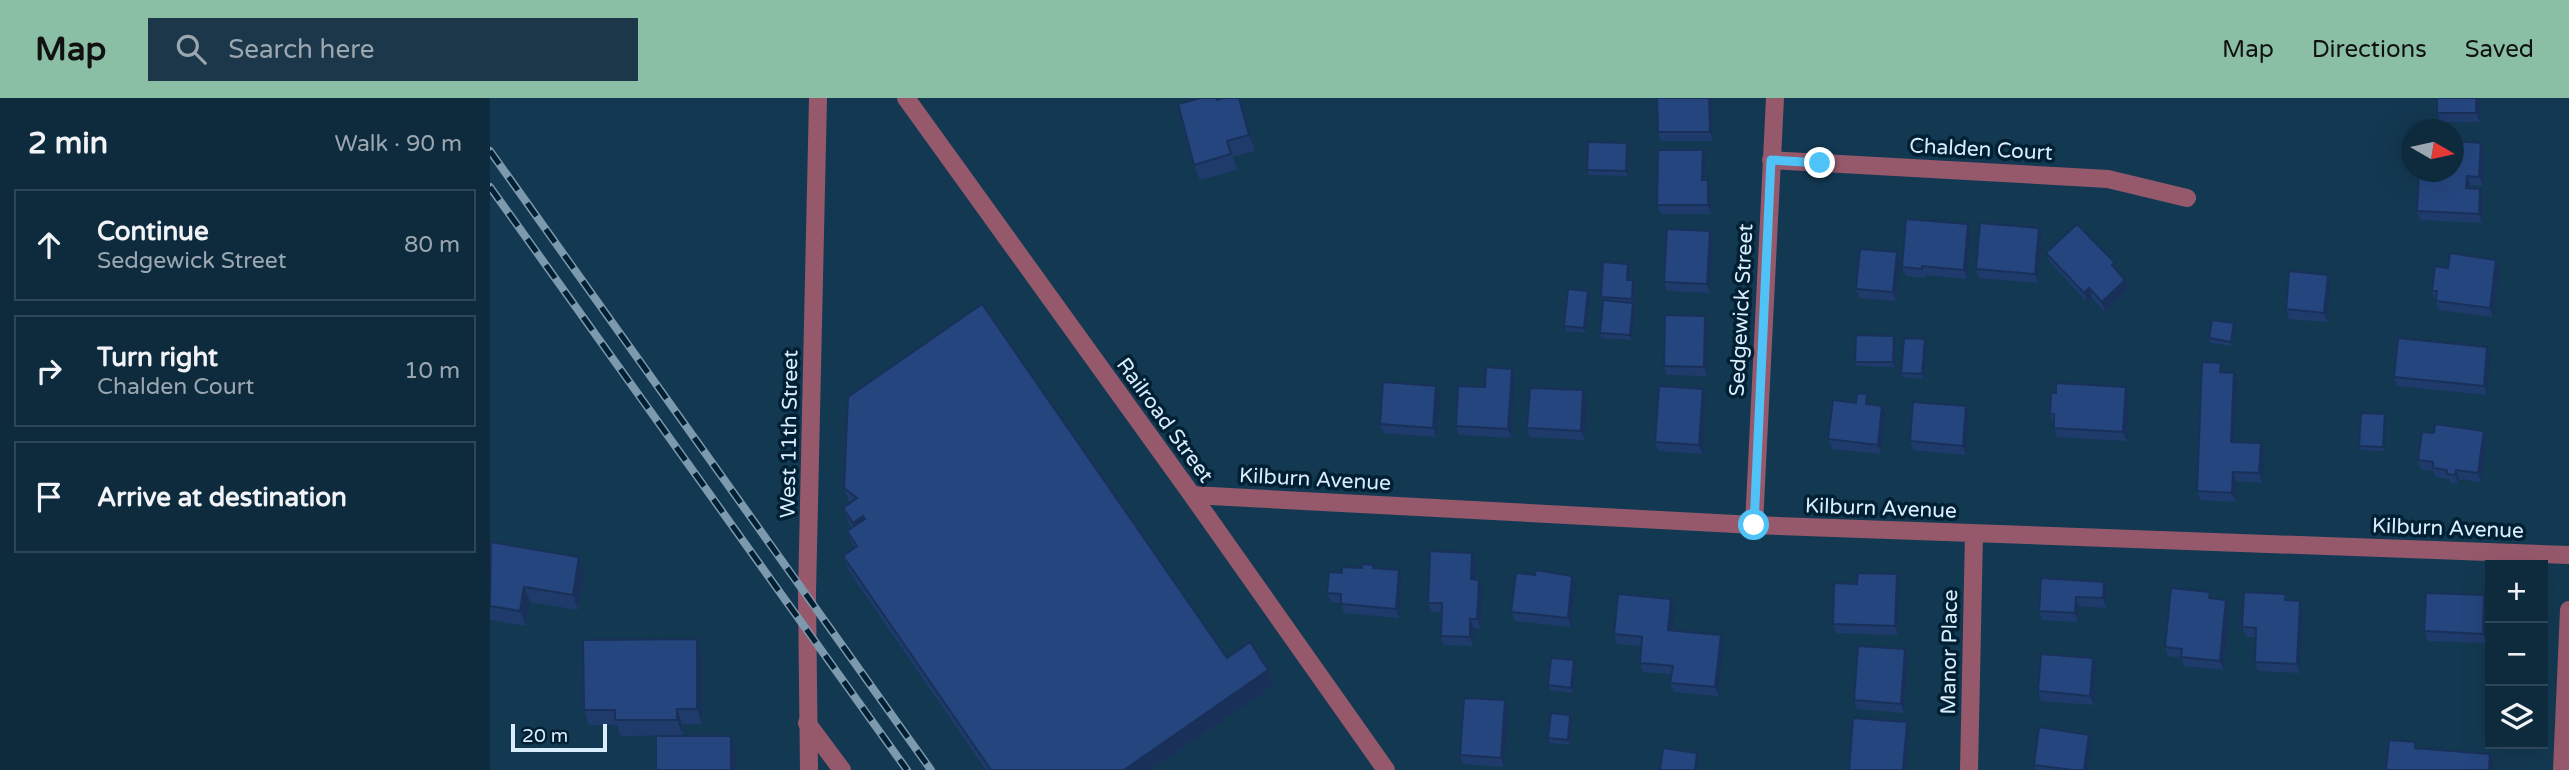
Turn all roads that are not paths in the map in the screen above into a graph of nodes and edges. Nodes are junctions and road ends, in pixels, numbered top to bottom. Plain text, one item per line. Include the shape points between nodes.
1 (818, 98) edge
2 (906, 98) edge
3 (1775, 98) edge
4 (1771, 160) junction
5 (2187, 198) dead end
6 (1192, 495) junction
7 (1754, 525) junction
8 (1974, 534) junction
9 (2569, 555) edge
10 (2569, 611) edge
11 (807, 723) junction
12 (809, 770) edge
13 (842, 770) edge
14 (1385, 770) edge
15 (1969, 770) edge
16 (2562, 770) edge

1 - 11 street, West 11th Street
2 - 6 street, Railroad Street
3 - 4 street, Sedgewick Street
4 - 5 street, Chalden Court via 2108,179
4 - 7 street, Sedgewick Street
6 - 7 street, Kilburn Avenue
6 - 14 street, Railroad Street
7 - 8 street, Kilburn Avenue
8 - 9 street, Kilburn Avenue
8 - 15 street, Manor Place
10 - 16 street
11 - 12 street, West 11th Street
11 - 13 street

